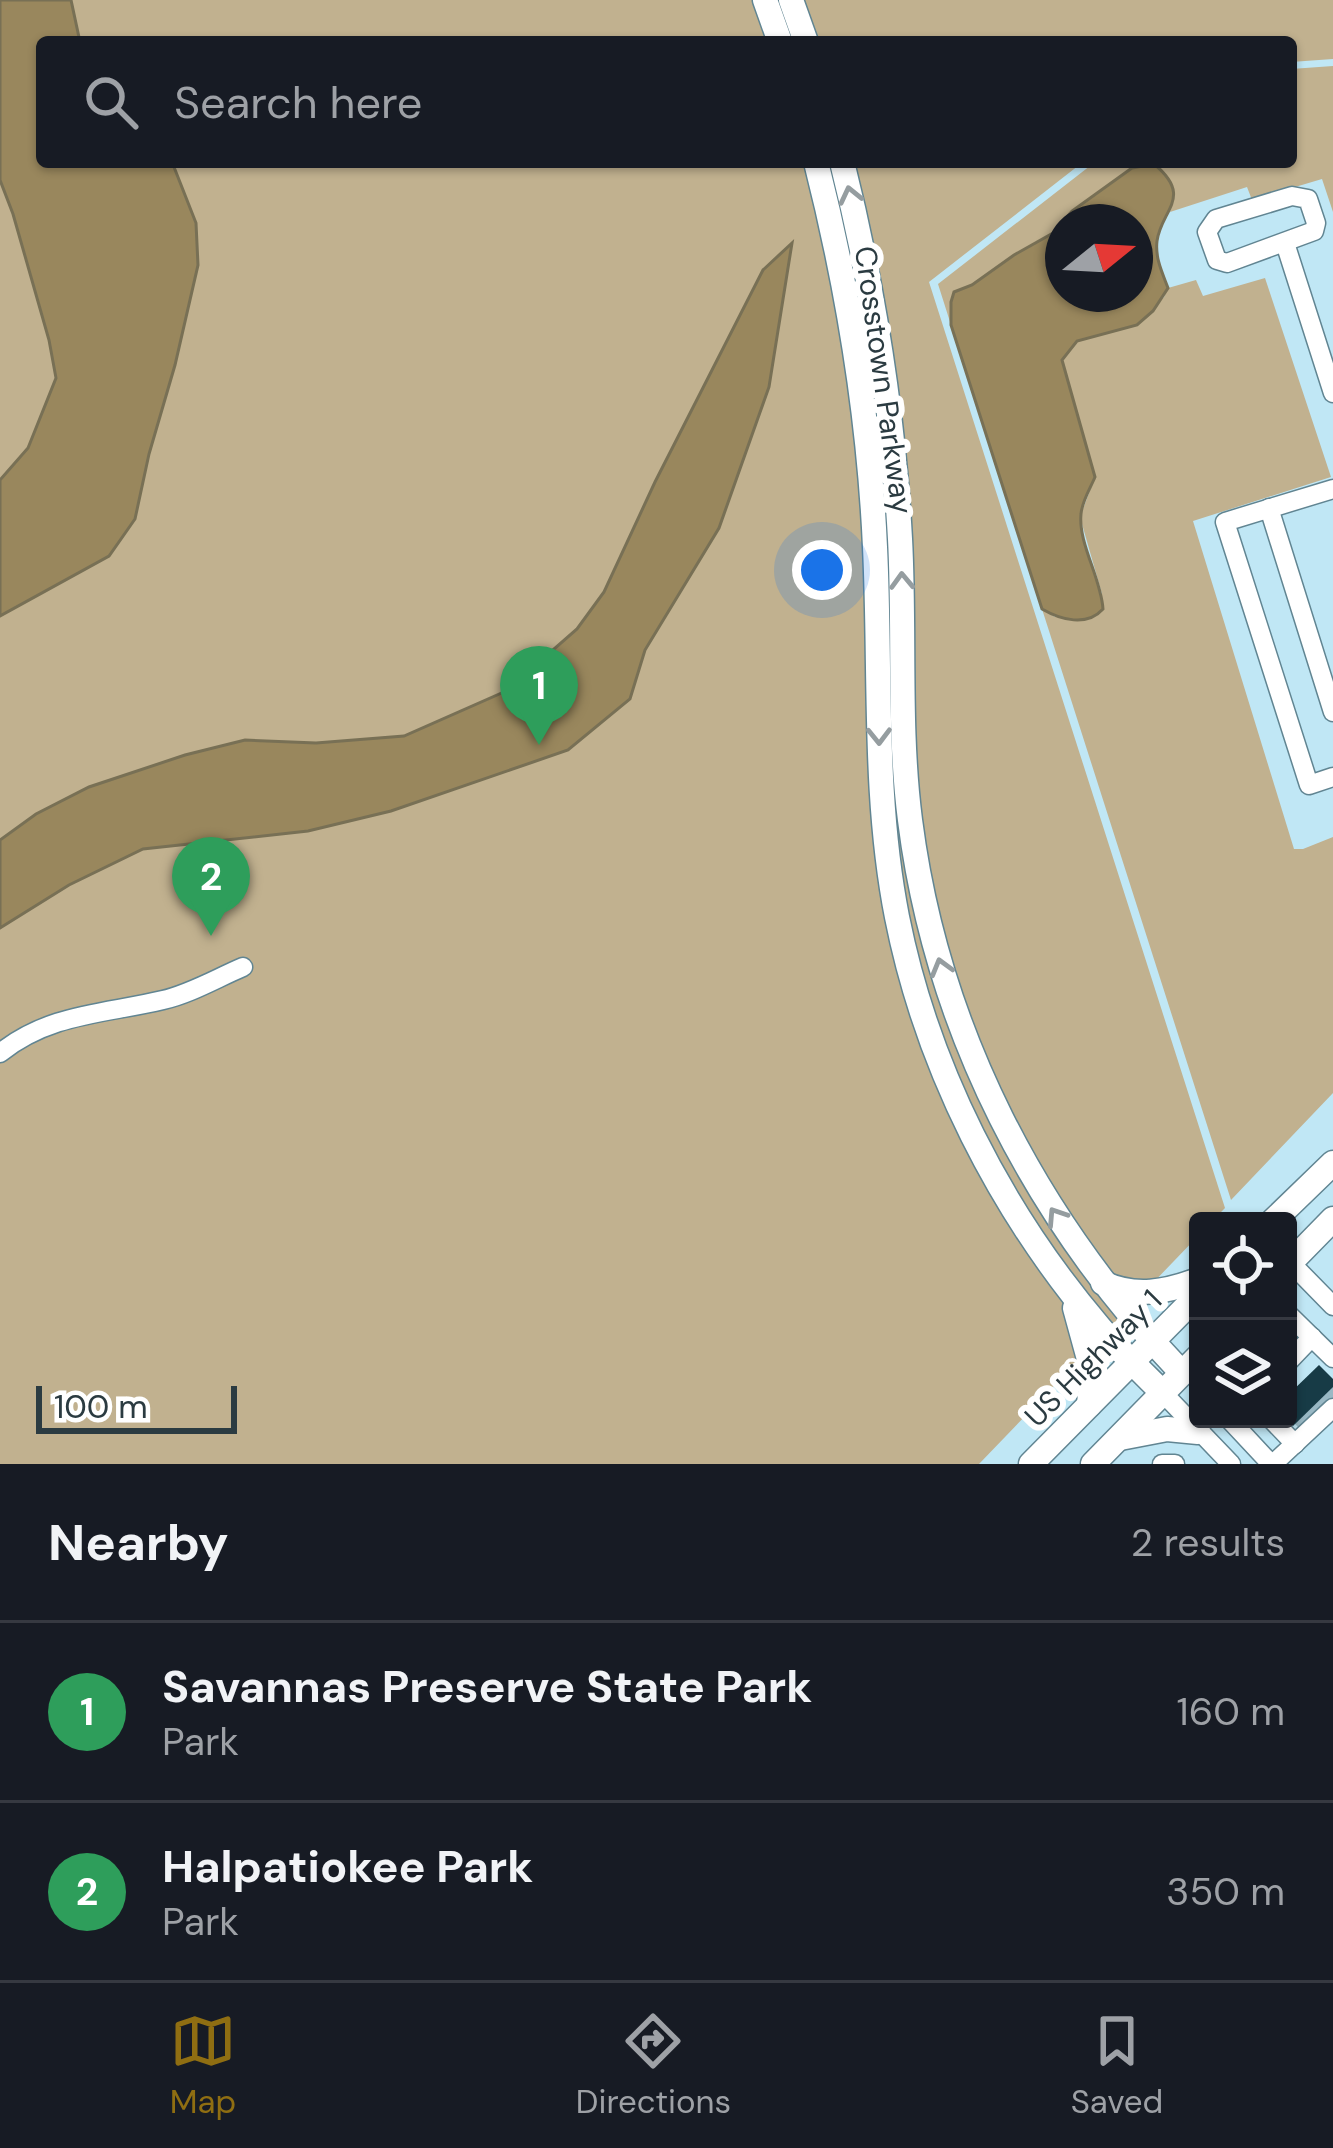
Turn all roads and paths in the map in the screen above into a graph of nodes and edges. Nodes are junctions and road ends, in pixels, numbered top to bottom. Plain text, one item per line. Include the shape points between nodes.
1 (765, 0) edge
2 (791, 0) edge
3 (778, 36) edge
4 (804, 36) edge
5 (817, 168) edge
6 (843, 168) edge
7 (1286, 244) junction
8 (1333, 393) edge
9 (1333, 489) edge
10 (1269, 508) junction
11 (1327, 669) edge
12 (1333, 712) edge
13 (1333, 777) edge
14 (243, 967) dead end
15 (0, 1053) edge
16 (1333, 1163) edge
17 (1283, 1212) edge
18 (1332, 1221) edge
19 (1297, 1256) edge
20 (1297, 1271) edge
21 (1103, 1283) junction
22 (1189, 1283) edge
23 (1069, 1289) junction
24 (1331, 1299) edge
25 (1189, 1304) edge
26 (1293, 1320) edge
27 (1309, 1341) junction
28 (1152, 1342) junction
29 (1297, 1353) edge
30 (1333, 1358) edge
31 (1133, 1363) junction
32 (1189, 1370) edge
33 (1333, 1372) edge
34 (1189, 1376) edge
35 (1163, 1394) junction
36 (1333, 1396) edge
37 (1089, 1405) junction
38 (1333, 1408) edge
39 (1238, 1428) edge
40 (1282, 1428) edge
41 (1198, 1432) junction
42 (1118, 1439) junction
43 (1298, 1442) junction
44 (1031, 1464) edge
45 (1093, 1464) edge
46 (1162, 1464) edge
47 (1175, 1464) edge
48 (1231, 1464) edge
49 (1272, 1464) edge

1 - 3 main road
2 - 4 main road
5 -> 23 main road, Crosstown Parkway via 869,458 880,777 898,922 951,1090 1005,1195
21 -> 6 main road, Crosstown Parkway via 1027,1170 981,1077 919,874 904,760 892,438
7 - 7 street via 1224,263 1208,228 1303,196 1316,227
7 - 8 street
9 - 10 street
10 - 11 street
10 - 13 street via 1225,522 1309,785
11 - 12 street
14 - 15 street via 166,1000 49,1025
16 - 17 main road
18 - 19 main road
20 - 24 street
21 - 22 main road via 1146,1292
21 - 28 main road, Crosstown Parkway
23 - 31 main road, Crosstown Parkway
23 - 37 main road via 1092,1370
25 - 28 main road, US Highway 1
26 - 27 street
27 - 29 street
27 - 30 street
27 - 33 street
28 - 31 main road, US Highway 1
28 - 32 main road, Crosstown Parkway
31 - 35 main road, Crosstown Parkway
31 - 37 main road, US Highway 1
34 - 35 main road
35 - 41 street
35 - 42 main road
36 - 43 street
37 - 44 main road, US Highway 1
38 - 43 street
39 - 49 street
40 - 43 street
41 - 42 main road
41 - 48 street
42 - 45 main road
43 - 49 street
46 - 47 street

